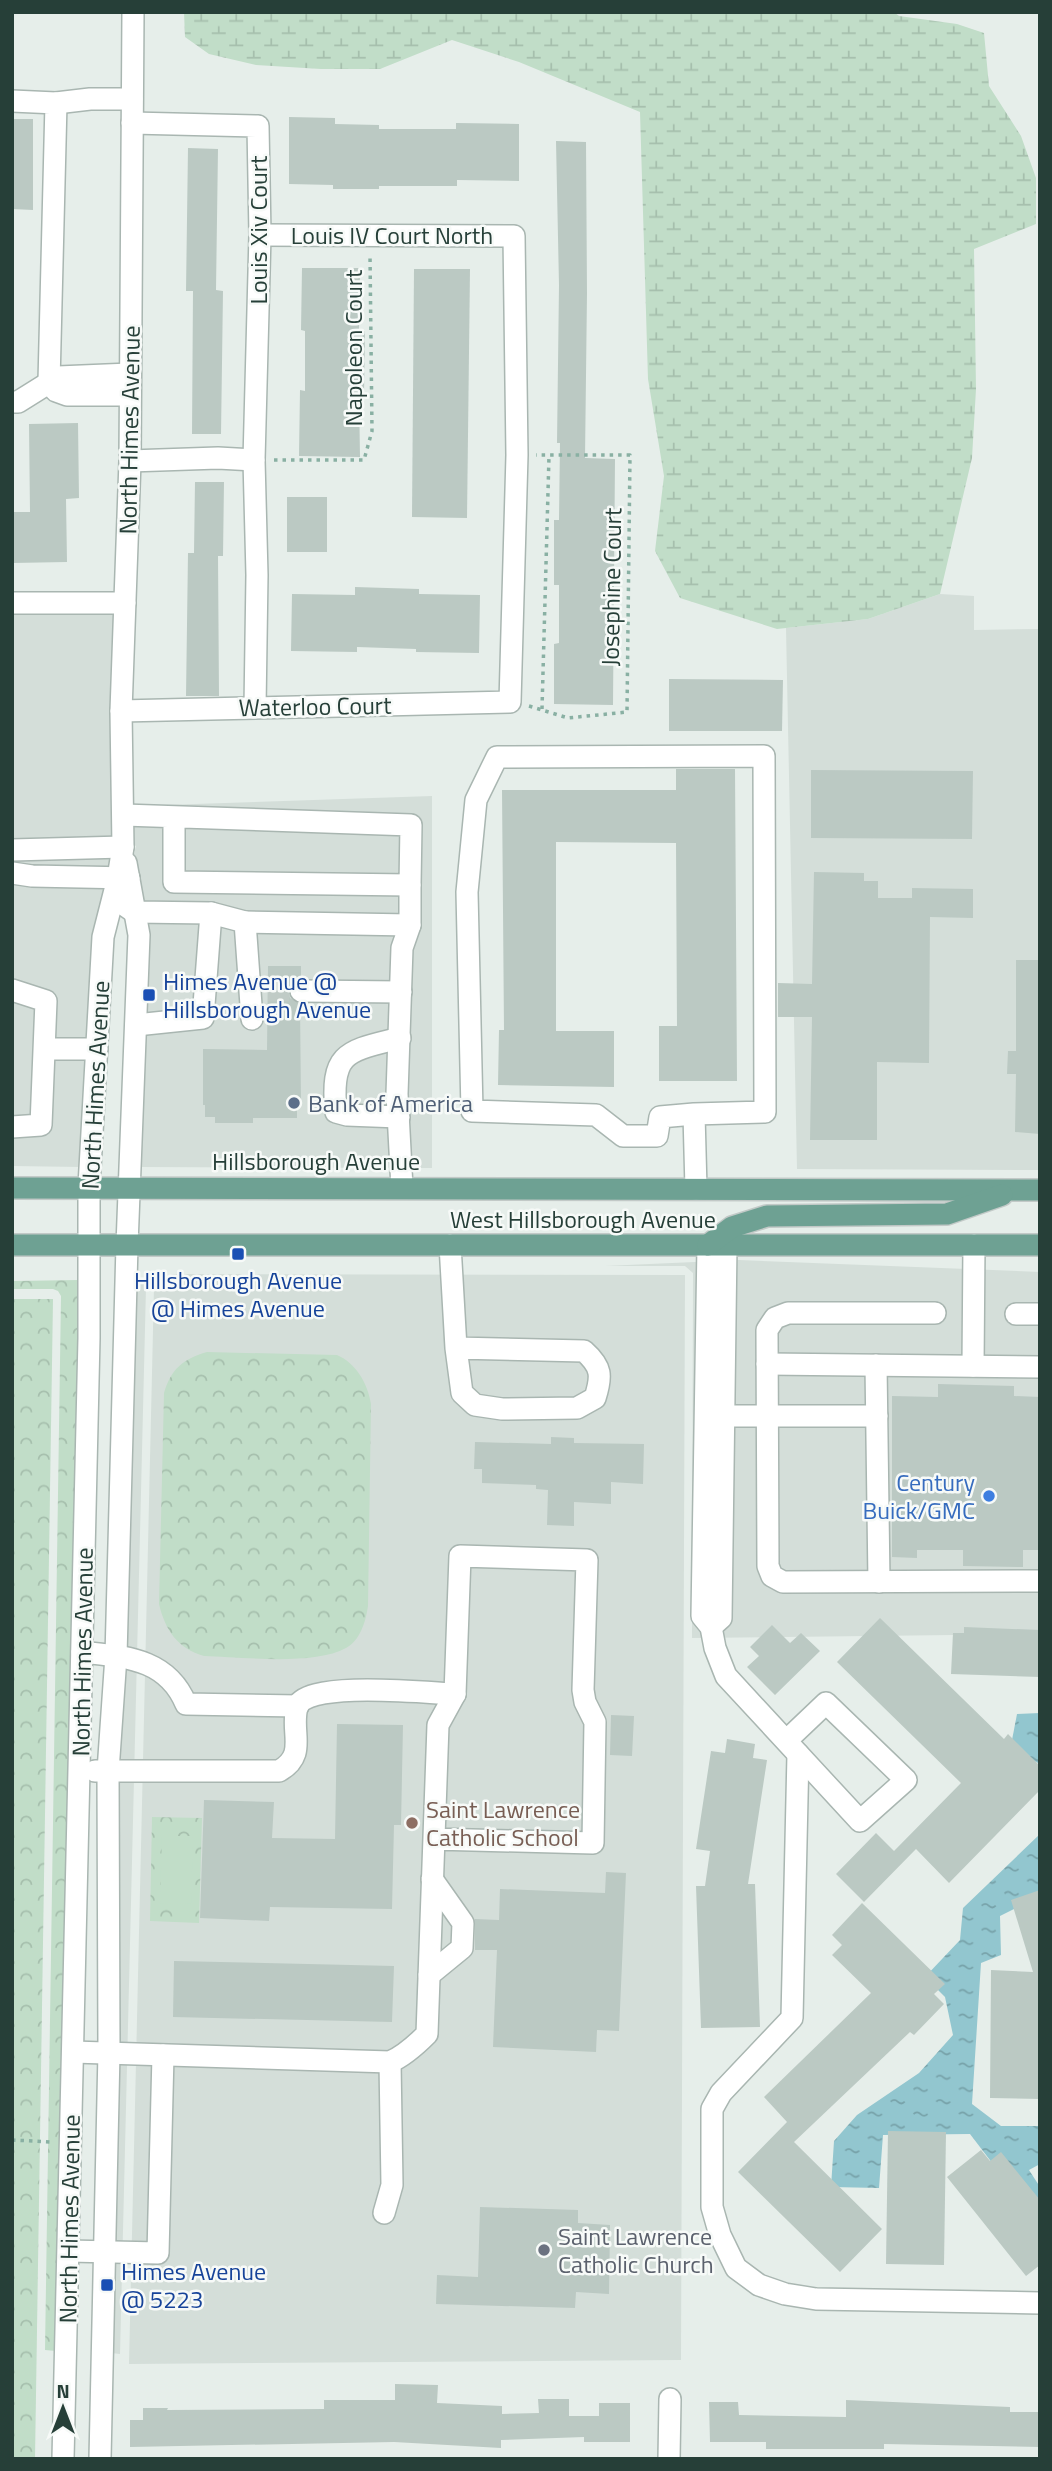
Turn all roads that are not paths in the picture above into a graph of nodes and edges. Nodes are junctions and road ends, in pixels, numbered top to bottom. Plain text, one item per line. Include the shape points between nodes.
1 (134, 12) edge
2 (132, 99) junction
3 (12, 101) edge
4 (56, 103) junction
5 (132, 123) junction
6 (260, 235) junction
7 (49, 382) junction
8 (130, 385) junction
9 (12, 402) edge
10 (254, 460) junction
11 (130, 461) junction
12 (12, 603) edge
13 (125, 603) junction
14 (510, 702) joint
15 (256, 708) junction
16 (121, 711) junction
17 (124, 815) junction
18 (174, 818) junction
19 (123, 847) junction
20 (12, 850) edge
21 (12, 873) edge
22 (120, 885) junction
23 (410, 885) junction
24 (134, 912) junction
25 (211, 913) junction
26 (245, 922) junction
27 (410, 925) junction
28 (12, 990) edge
29 (301, 991) tunnel mouth
30 (401, 992) junction
31 (252, 1019) dead end
32 (135, 1025) junction
33 (400, 1038) junction
34 (45, 1054) junction
35 (97, 1055) junction
36 (694, 1114) junction
37 (398, 1117) junction
38 (12, 1128) edge
39 (89, 1186) junction
40 (130, 1186) junction
41 (12, 1188) edge
42 (402, 1188) junction
43 (620, 1189) joint
44 (696, 1189) junction
45 (1017, 1189) junction
46 (1040, 1190) edge
47 (12, 1245) edge
48 (88, 1245) junction
49 (127, 1245) junction
50 (450, 1245) junction
51 (717, 1245) junction
52 (974, 1245) junction
53 (1040, 1245) edge
54 (935, 1313) dead end
55 (1016, 1314) dead end
56 (1040, 1314) edge
57 (456, 1348) junction
58 (767, 1364) junction
59 (876, 1365) junction
60 (973, 1366) junction
61 (1040, 1367) edge
62 (714, 1416) junction
63 (877, 1416) junction
64 (767, 1417) junction
65 (1040, 1581) edge
66 (880, 1582) junction
67 (82, 1652) junction
68 (116, 1656) junction
69 (400, 1692) junction
70 (455, 1694) junction
71 (298, 1706) junction
72 (438, 1725) junction
73 (792, 1748) junction
74 (79, 1771) junction
75 (108, 1771) junction
76 (434, 1839) junction
77 (432, 1879) junction
78 (429, 1975) junction
79 (73, 2052) junction
80 (108, 2052) junction
81 (163, 2055) junction
82 (390, 2062) junction
83 (384, 2213) dead end
84 (69, 2250) junction
85 (103, 2252) junction
86 (1040, 2303) edge
87 (670, 2399) dead end
88 (63, 2459) edge
89 (100, 2459) edge
90 (669, 2459) edge

1 - 2 street, North Himes Avenue
2 - 4 street
2 - 5 street, North Himes Avenue
3 - 4 street
4 - 7 street
5 - 6 street, Louis Xiv Court via 258,126
5 - 8 street, North Himes Avenue
6 - 10 street, Louis Xiv Court
6 - 14 street, Louis IV Court North via 514,236 517,455
7 - 8 street via 67,395
7 - 9 street
8 - 11 street, North Himes Avenue
10 - 11 street
10 - 15 street, Louis Xiv Court
11 - 13 street, North Himes Avenue
12 - 13 street
13 - 16 street, North Himes Avenue
14 - 15 street, Waterloo Court
15 - 16 street, Waterloo Court
16 - 17 street, North Himes Avenue
17 - 18 street
17 - 19 street, North Himes Avenue
18 - 23 street via 411,825
18 - 23 street via 174,882
19 - 20 street
19 - 22 street, North Himes Avenue
21 - 22 street
22 - 24 street
22 - 35 street, North Himes Avenue via 103,937
23 - 27 street
24 - 25 street
24 - 32 street, North Himes Avenue via 139,935
25 - 26 street
25 - 32 street via 203,1018
26 - 27 street
26 - 31 street via 259,991
27 - 30 street via 402,948
28 - 34 street via 46,1001
29 - 30 street
30 - 33 street
32 - 40 street, North Himes Avenue
33 - 37 street
33 - 37 street via 360,1048 336,1071 337,1112
34 - 35 street
34 - 38 street via 41,1125
35 - 39 street, North Himes Avenue
36 - 36 street via 765,1112 764,756 497,757 476,800 467,892 472,1111 596,1115 623,1136 657,1136 660,1117
36 - 44 street
37 - 42 street
39 - 40 main road, Hillsborough Avenue
39 - 41 main road, Hillsborough Avenue
39 - 48 street, North Himes Avenue
40 - 42 main road, Hillsborough Avenue
40 - 49 street, North Himes Avenue
42 - 43 main road, Hillsborough Avenue
43 - 44 main road, West Hillsborough Avenue
44 - 45 main road, West Hillsborough Avenue
45 - 46 main road, West Hillsborough Avenue
45 - 51 main road via 947,1214 767,1216 732,1227
47 - 48 main road
48 - 49 main road
48 - 67 street, North Himes Avenue
49 - 50 main road, West Hillsborough Avenue
49 - 68 street, North Himes Avenue
50 - 51 main road, West Hillsborough Avenue
50 - 57 street
51 - 52 main road, West Hillsborough Avenue
51 - 62 street
52 - 53 main road, West Hillsborough Avenue
52 - 60 street
54 - 58 street via 788,1313 775,1318 767,1330
55 - 56 street
57 - 57 street via 462,1393 475,1405 577,1408 595,1398 601,1380 596,1362 584,1351
58 - 59 street
58 - 64 street
59 - 60 street
59 - 63 street
60 - 61 street
62 - 64 street
62 - 73 street via 721,1618 711,1627 715,1648 726,1676
63 - 64 street
63 - 66 street
64 - 66 street via 768,1566 772,1576 783,1582
65 - 66 street
67 - 68 street
67 - 74 street, North Himes Avenue
68 - 71 street via 153,1667 179,1687 186,1704
68 - 75 street, North Himes Avenue
69 - 70 street
69 - 71 street via 318,1693
69 - 72 street via 421,1703
70 - 72 street
70 - 76 street via 460,1556 587,1560 583,1690 595,1722 593,1843
71 - 75 street via 295,1758 279,1771
72 - 76 street
73 - 73 street via 826,1703 906,1780 860,1821
73 - 86 street via 792,2018 721,2093 712,2109 712,2207 720,2235 736,2268 759,2285 785,2294 816,2299
74 - 75 street
74 - 79 street, North Himes Avenue
75 - 80 street, North Himes Avenue
76 - 77 street
77 - 78 street
77 - 78 street via 463,1923 462,1948
78 - 82 street via 427,2034
79 - 80 street
79 - 84 street, North Himes Avenue
80 - 81 street
80 - 85 street, North Himes Avenue
81 - 82 street
81 - 85 street via 158,2253
82 - 83 street via 392,2185
84 - 85 street
84 - 88 street, North Himes Avenue
85 - 89 street, North Himes Avenue
87 - 90 street

